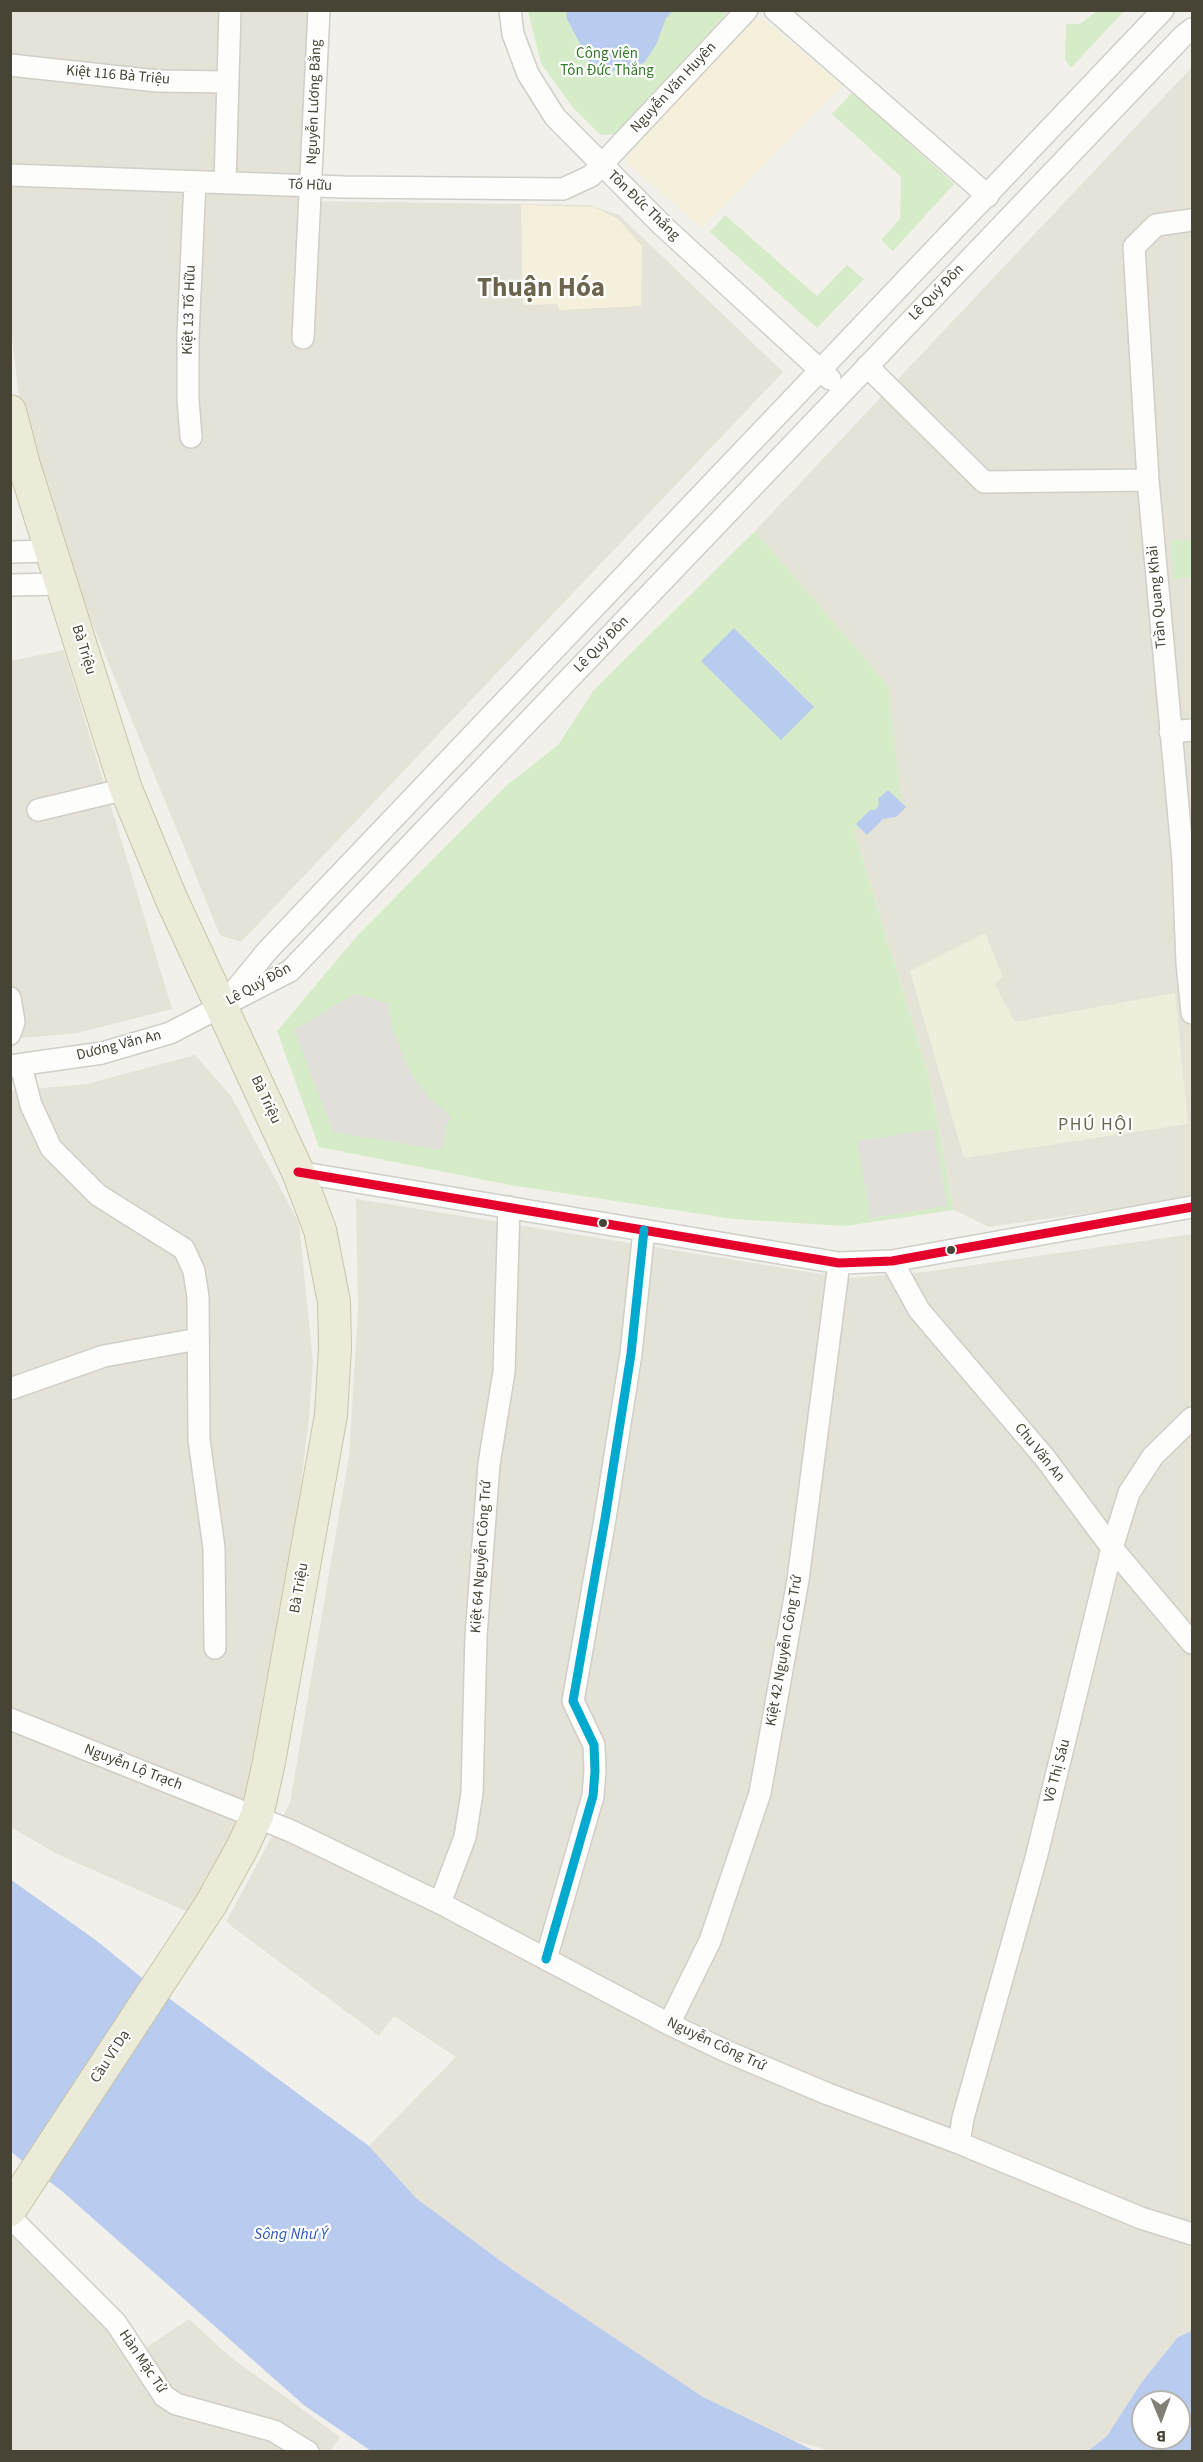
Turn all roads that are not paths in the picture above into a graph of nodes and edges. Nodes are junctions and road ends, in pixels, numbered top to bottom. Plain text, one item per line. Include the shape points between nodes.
1 (230, 10) edge
2 (319, 10) edge
3 (510, 10) edge
4 (747, 10) edge
5 (775, 10) edge
6 (1163, 10) edge
7 (1192, 29) edge
8 (10, 65) edge
9 (227, 82) junction
10 (1075, 104) junction
11 (1098, 126) junction
12 (602, 165) junction
13 (10, 175) edge
14 (195, 182) junction
15 (225, 183) junction
16 (312, 186) junction
17 (988, 196) junction
18 (1192, 220) edge
19 (303, 338) dead end
20 (867, 366) junction
21 (821, 370) junction
22 (844, 390) junction
23 (10, 411) edge
24 (191, 437) dead end
25 (1148, 480) junction
26 (53, 551) junction
27 (10, 552) edge
28 (63, 584) junction
29 (10, 585) edge
30 (504, 703) junction
31 (527, 723) junction
32 (1192, 730) edge
33 (1170, 732) junction
34 (126, 789) junction
35 (38, 810) dead end
36 (10, 998) edge
37 (222, 1006) junction
38 (1192, 1013) edge
39 (10, 1034) edge
40 (16, 1066) edge
41 (298, 1172) junction
42 (509, 1208) junction
43 (1192, 1208) edge
44 (644, 1230) junction
45 (892, 1261) junction
46 (839, 1263) junction
47 (198, 1340) junction
48 (10, 1389) edge
49 (1192, 1418) edge
50 (1112, 1548) junction
51 (1192, 1643) edge
52 (215, 1648) dead end
53 (10, 1719) edge
54 (256, 1816) junction
55 (440, 1903) junction
56 (211, 1904) joint
57 (546, 1959) junction
58 (669, 2024) junction
59 (959, 2143) junction
60 (10, 2210) edge
61 (10, 2217) edge
62 (1192, 2234) edge
63 (308, 2451) edge

1 - 9 street
2 - 16 street, Nguyễn Lương Bằng
3 - 12 street, Tôn Đức Thắng via 513,34 528,74 555,117
4 - 12 street, Nguyễn Văn Huyên
5 - 17 street
6 - 10 street, Lê Quý Đôn
7 - 11 street, Lê Quý Đôn
8 - 9 street, Kiệt 116 Bà Triệu via 157,81
9 - 15 street
10 - 11 street
10 - 17 street, Lê Quý Đôn
11 - 20 street, Lê Quý Đôn
12 - 16 street, Tố Hữu via 591,176 563,189
12 - 21 street, Tôn Đức Thắng
13 - 14 street, Tố Hữu
14 - 15 street, Tố Hữu
14 - 24 street, Kiệt 13 Tố Hữu via 188,335
15 - 16 street, Tố Hữu
16 - 19 street, Nguyễn Lương Bằng
17 - 21 street, Lê Quý Đôn
18 - 25 street, Trần Quang Khải via 1156,225 1134,247
20 - 22 street, Lê Quý Đôn
20 - 25 street via 984,482
21 - 22 street, Tôn Đức Thắng
21 - 30 street, Lê Quý Đôn
22 - 31 street, Lê Quý Đôn
23 - 26 highway, Bà Triệu
25 - 33 street, Trần Quang Khải
26 - 27 street
26 - 28 highway, Bà Triệu
28 - 29 street
28 - 34 highway, Bà Triệu
30 - 31 street
30 - 37 street, Lê Quý Đôn via 267,952
31 - 37 street, Lê Quý Đôn via 290,971
32 - 33 street
33 - 38 street, Trần Quang Khải
34 - 35 street
34 - 37 highway, Bà Triệu
36 - 39 street via 14,1022
37 - 40 street, Dương Văn An via 170,1033 102,1053
37 - 41 highway, Bà Triệu
40 - 47 street via 51,1148 98,1195 184,1249 194,1272 198,1297
41 - 42 street
41 - 54 highway, Bà Triệu via 320,1230 334,1302 332,1415
42 - 44 street
42 - 55 street, Kiệt 64 Nguyễn Công Trứ via 504,1372 489,1464 476,1636 472,1793 465,1837
43 - 45 street
44 - 46 street
44 - 57 street via 631,1354 573,1701 594,1745 593,1796
45 - 46 street
45 - 50 street, Chu Văn An via 919,1310 1045,1458
46 - 58 street, Kiệt 42 Nguyễn Công Trứ via 798,1580 760,1793 710,1941
47 - 48 street via 104,1356
47 - 52 street via 199,1440 214,1548
49 - 50 street, Võ Thị Sáu via 1153,1456 1129,1493
50 - 51 street, Chu Văn An
50 - 59 street, Võ Thị Sáu via 1036,1858
53 - 54 street, Nguyễn Lộ Trạch
54 - 55 street, Nguyễn Công Trứ
54 - 56 highway, Bà Triệu
55 - 57 street, Nguyễn Công Trứ
56 - 60 highway, Cầu Vĩ Dạ
57 - 58 street, Nguyễn Công Trứ
58 - 59 street, Nguyễn Công Trứ via 828,2094
59 - 62 street, Nguyễn Công Trứ via 1141,2218
61 - 63 street, Hàn Mặc Tử via 116,2323 164,2396 176,2404 273,2431

